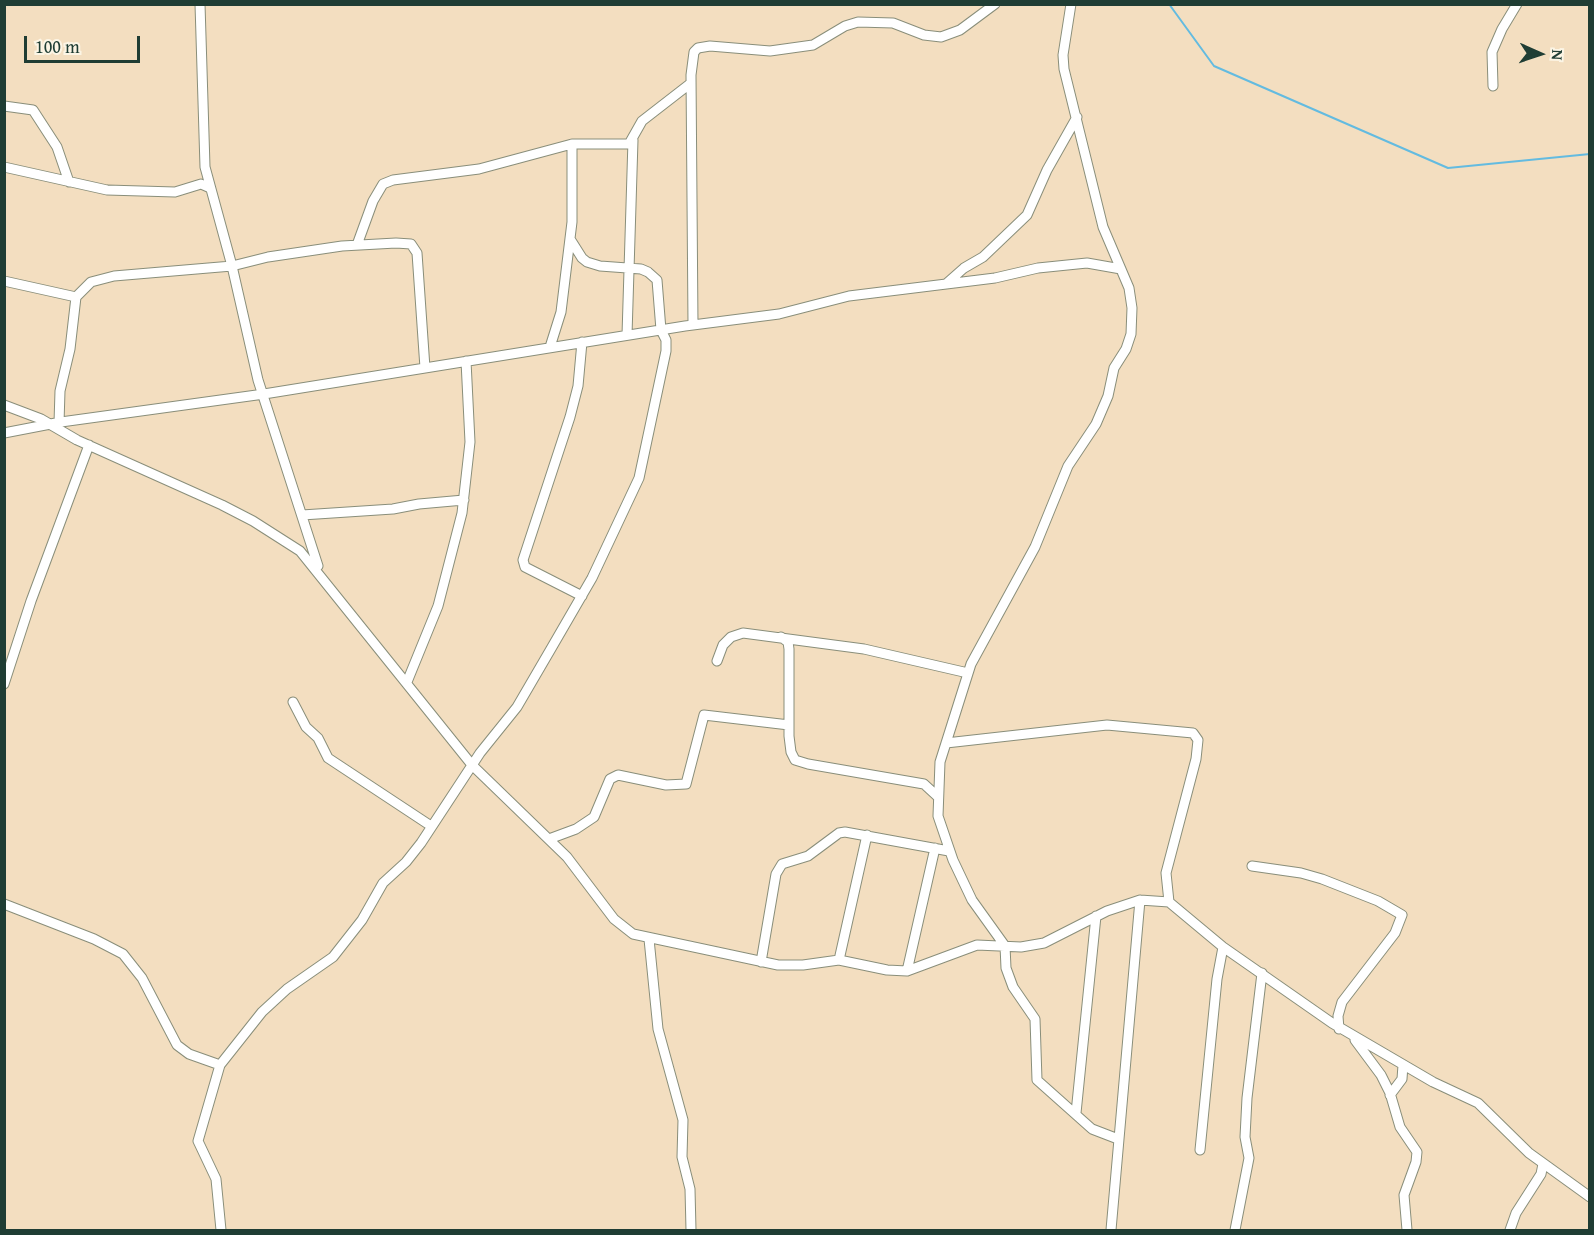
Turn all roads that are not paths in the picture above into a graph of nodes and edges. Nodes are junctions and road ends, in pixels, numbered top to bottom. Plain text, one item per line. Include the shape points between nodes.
1 (200, 4) edge
2 (995, 4) edge
3 (1071, 4) edge
4 (1517, 4) edge
5 (692, 83) junction
6 (1493, 86) dead end
7 (4, 106) edge
8 (1077, 117) junction
9 (633, 140) junction
10 (572, 144) junction
11 (4, 167) edge
12 (69, 182) junction
13 (210, 188) junction
14 (570, 239) junction
15 (357, 245) junction
16 (232, 266) junction
17 (630, 267) junction
18 (1121, 269) junction
19 (4, 281) edge
20 (948, 283) junction
21 (76, 297) junction
22 (693, 325) junction
23 (661, 330) junction
24 (627, 335) junction
25 (582, 342) junction
26 (550, 347) junction
27 (466, 361) junction
28 (424, 368) junction
29 (264, 394) junction
30 (4, 405) edge
31 (56, 424) junction
32 (4, 433) edge
33 (89, 445) junction
34 (464, 500) junction
35 (302, 515) junction
36 (321, 574) junction
37 (582, 596) junction
38 (781, 637) junction
39 (717, 661) dead end
40 (968, 673) junction
41 (406, 682) junction
42 (4, 684) edge
43 (293, 702) dead end
44 (789, 725) junction
45 (946, 743) junction
46 (472, 765) junction
47 (937, 796) junction
48 (431, 826) junction
49 (867, 835) junction
50 (549, 839) junction
51 (935, 848) junction
52 (949, 851) junction
53 (1252, 866) dead end
54 (1140, 900) junction
55 (1169, 902) junction
56 (4, 904) edge
57 (1096, 916) junction
58 (649, 939) junction
59 (1005, 946) junction
60 (1223, 947) junction
61 (839, 960) junction
62 (761, 962) junction
63 (908, 971) junction
64 (1262, 973) junction
65 (1340, 1029) junction
66 (1353, 1038) junction
67 (220, 1065) junction
68 (1403, 1065) junction
69 (1390, 1095) junction
70 (1076, 1113) junction
71 (1118, 1139) junction
72 (1200, 1150) dead end
73 (1543, 1164) junction
74 (1590, 1197) edge
75 (220, 1230) edge
76 (691, 1230) edge
77 (1112, 1230) edge
78 (1235, 1230) edge
79 (1407, 1230) edge
80 (1510, 1230) edge

1 - 13 street via 201,112 204,167
2 - 5 street via 960,30 941,37 892,23 858,22 813,45 770,51 698,48 692,62
3 - 8 street via 1063,60
4 - 6 street via 1492,52
5 - 9 street via 648,116
5 - 22 street
7 - 12 street via 33,110 57,147
8 - 18 street via 1091,187 1109,245
8 - 20 street via 1027,215
9 - 10 street via 625,145
9 - 17 street
10 - 14 street via 574,205
10 - 15 street via 479,169 383,184
11 - 12 street
12 - 13 street via 123,191 175,192 201,184
13 - 16 street
14 - 17 street via 587,262
14 - 26 street via 561,312
15 - 16 street via 275,255
15 - 28 street via 407,243 416,249
16 - 21 street via 114,276 91,282
16 - 29 street
17 - 23 street via 648,272 657,280
17 - 24 street
18 - 20 street via 1098,264 1059,266
18 - 40 street via 1130,295 1131,333 1114,368 1108,396 1092,433 1068,466 1035,547
19 - 21 street
20 - 22 street via 849,296 779,314
21 - 31 street
22 - 23 street
23 - 24 street
23 - 37 street via 666,340 665,357 639,478
24 - 25 street
25 - 26 street
25 - 37 street via 578,386 570,417 523,560 531,571
26 - 27 street
27 - 28 street
27 - 34 street via 470,442
28 - 29 street
29 - 31 street
29 - 35 street
30 - 31 street
31 - 32 street
31 - 33 street
33 - 36 street via 253,520 300,551
33 - 42 street
34 - 35 street
34 - 41 street via 438,606
35 - 36 street
36 - 41 street
37 - 46 street via 517,707
38 - 39 street via 735,634 723,645
38 - 40 street via 875,651
38 - 44 street via 788,642 789,649
40 - 45 street
41 - 46 street
43 - 48 street via 328,758
44 - 47 street via 790,752 800,762 924,783
44 - 50 street via 705,714 686,784 666,785 618,775 610,779 594,817
45 - 47 street via 938,771
45 - 55 street via 1107,725 1194,733 1198,740 1196,759 1166,873
46 - 48 street
46 - 50 street
47 - 52 street via 938,816
48 - 67 street via 406,862 382,883 362,920 333,957 262,1012
49 - 51 street
49 - 61 street
49 - 62 street via 839,833 808,855 780,866
50 - 58 street via 614,919 633,934
51 - 52 street
51 - 63 street
52 - 59 street via 972,900
53 - 65 street via 1322,879 1402,915 1395,933 1342,1002
54 - 55 street
54 - 57 street
54 - 71 street
55 - 60 street
56 - 67 street via 123,954 142,978 177,1045 189,1054
57 - 59 street via 1044,943 1021,948
57 - 70 street
58 - 62 street
58 - 76 street via 658,1029 683,1120 682,1157 690,1189
59 - 63 street via 977,945
59 - 70 street via 1009,977 1036,1024 1037,1080
60 - 64 street
60 - 72 street
61 - 62 street via 804,965
61 - 63 street
64 - 65 street
64 - 78 street via 1247,1098 1245,1137 1249,1158
65 - 66 street
66 - 68 street
66 - 69 street via 1376,1067
67 - 75 street via 198,1141 216,1179
68 - 69 street via 1402,1078
68 - 73 street via 1478,1103 1516,1143
69 - 79 street via 1400,1127 1418,1155 1405,1188
70 - 71 street via 1092,1129
71 - 77 street
73 - 74 street
73 - 80 street via 1542,1174

